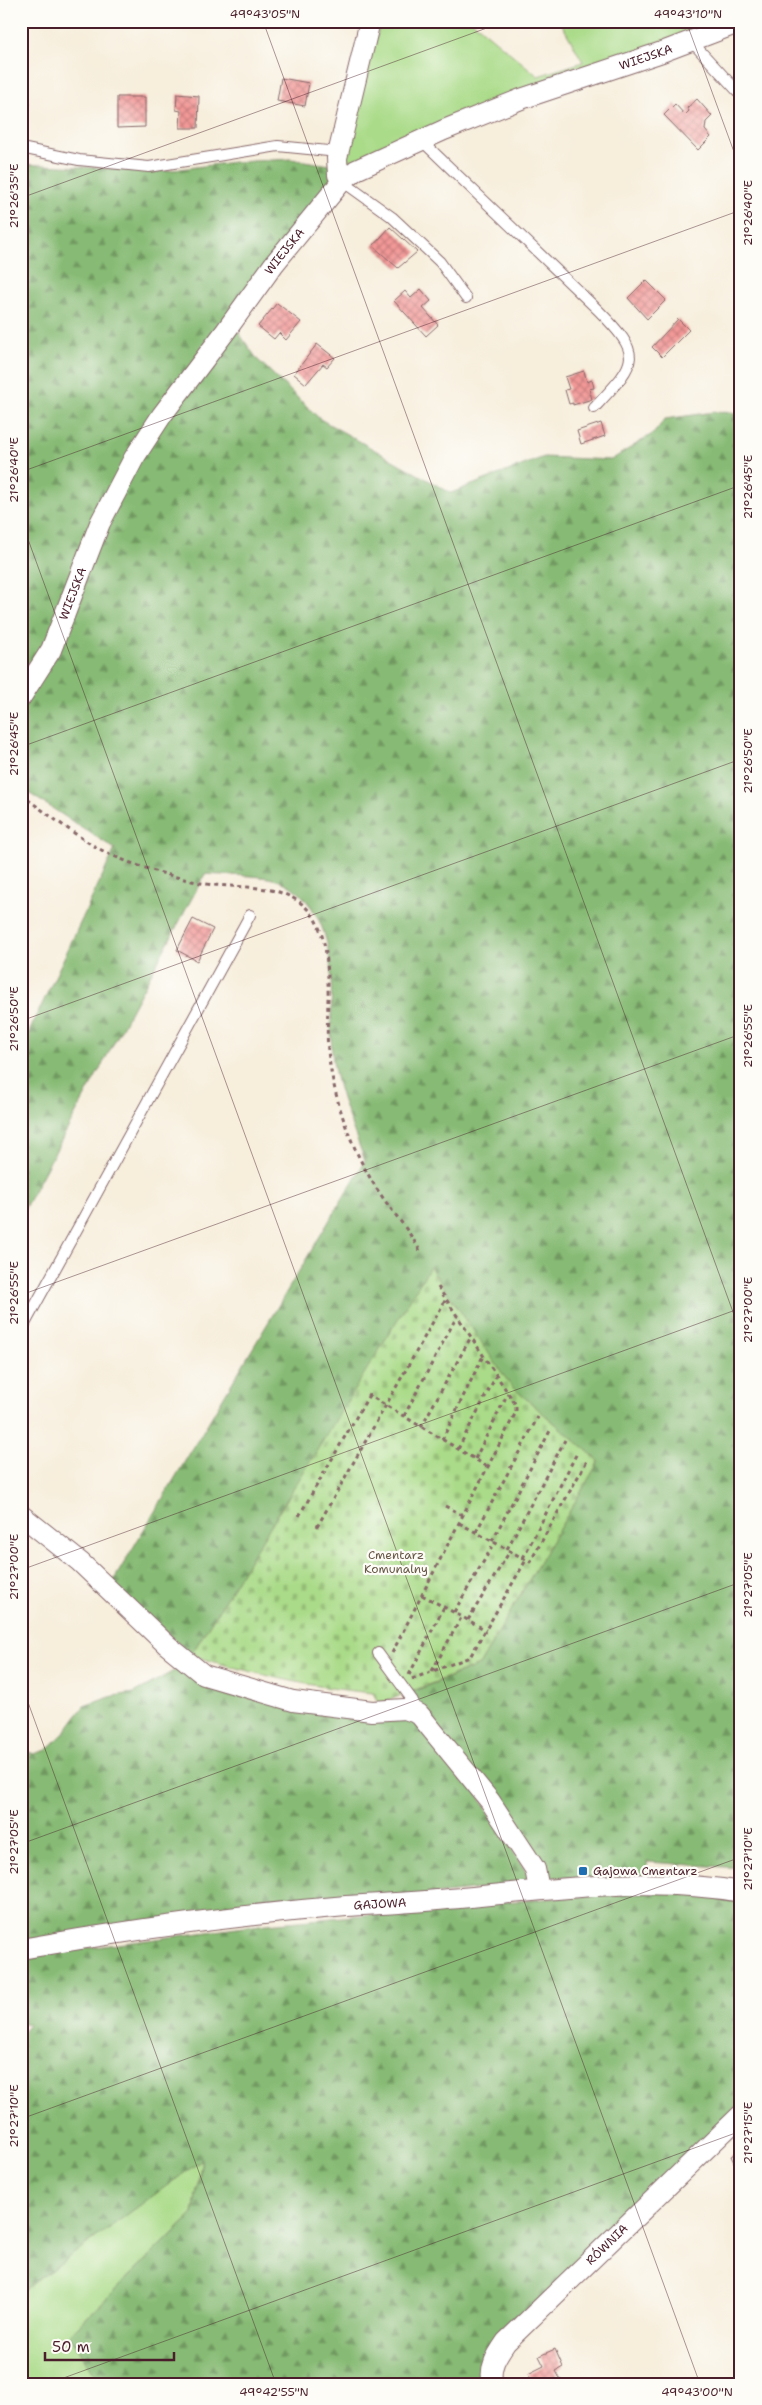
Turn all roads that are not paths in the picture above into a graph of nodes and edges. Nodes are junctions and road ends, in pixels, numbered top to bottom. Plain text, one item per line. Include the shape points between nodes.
1 (370, 21) edge
2 (741, 22) edge
3 (691, 42) junction
4 (741, 96) edge
5 (421, 140) junction
6 (21, 148) edge
7 (338, 152) junction
8 (342, 181) junction
9 (466, 298) dead end
10 (594, 408) dead end
11 (21, 697) edge
12 (250, 915) dead end
13 (21, 1331) edge
14 (21, 1515) edge
15 (378, 1653) dead end
16 (412, 1710) junction
17 (539, 1889) junction
18 (741, 1892) edge
19 (21, 1949) edge
20 (741, 2116) edge
21 (493, 2384) edge

1 - 7 street
2 - 3 street, WIEJSKA
3 - 4 lane
3 - 5 street, WIEJSKA via 521,100
5 - 8 street, WIEJSKA via 356,170
5 - 10 lane via 625,339 632,359 621,379
6 - 7 lane via 79,160 149,167 278,146
7 - 8 street via 336,168
8 - 9 lane via 392,217 440,262
8 - 11 street, WIEJSKA via 274,264 134,458 100,523 51,650
12 - 13 lane
14 - 16 street via 80,1562 167,1645 204,1675 293,1701 372,1711
15 - 16 lane via 413,1701
16 - 17 street via 424,1718 490,1801 535,1869
17 - 18 street, GAJOWA via 655,1884
17 - 19 street, GAJOWA via 272,1914
20 - 21 street, RÓWNIA via 506,2342 493,2364

